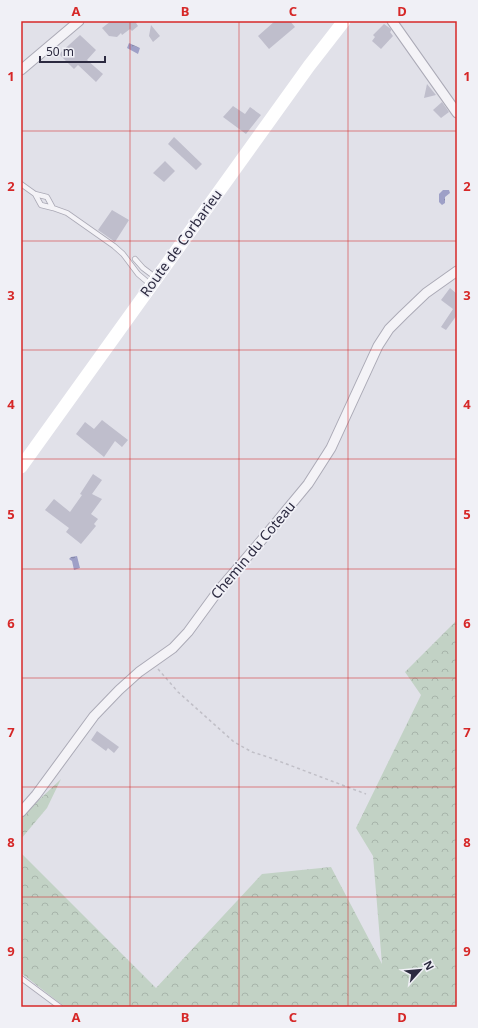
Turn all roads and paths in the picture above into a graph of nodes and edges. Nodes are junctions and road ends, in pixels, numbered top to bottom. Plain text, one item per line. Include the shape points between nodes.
1 (79, 21) edge
2 (344, 21) edge
3 (392, 21) edge
4 (21, 70) edge
5 (457, 113) edge
6 (21, 184) edge
7 (35, 194) junction
8 (53, 208) junction
9 (135, 259) dead end
10 (457, 271) edge
11 (154, 282) junction
12 (21, 467) edge
13 (152, 663) junction
14 (366, 794) dead end
15 (21, 812) edge
16 (21, 978) edge
17 (60, 1007) edge

1 - 4 street
2 - 11 main road, Route de Corbarieu
3 - 5 street
6 - 7 lane
7 - 8 lane via 47,197
7 - 8 lane via 41,205
8 - 11 lane via 67,213 114,246 138,274
9 - 11 lane
10 - 13 street, Chemin du Coteau via 426,293 389,329 378,346 331,448 308,484 218,591 188,632 173,648
11 - 12 main road, Route de Corbarieu
13 - 14 path via 178,692 234,742 252,752
13 - 15 street, Chemin du Coteau via 119,690 94,716
16 - 17 lane

